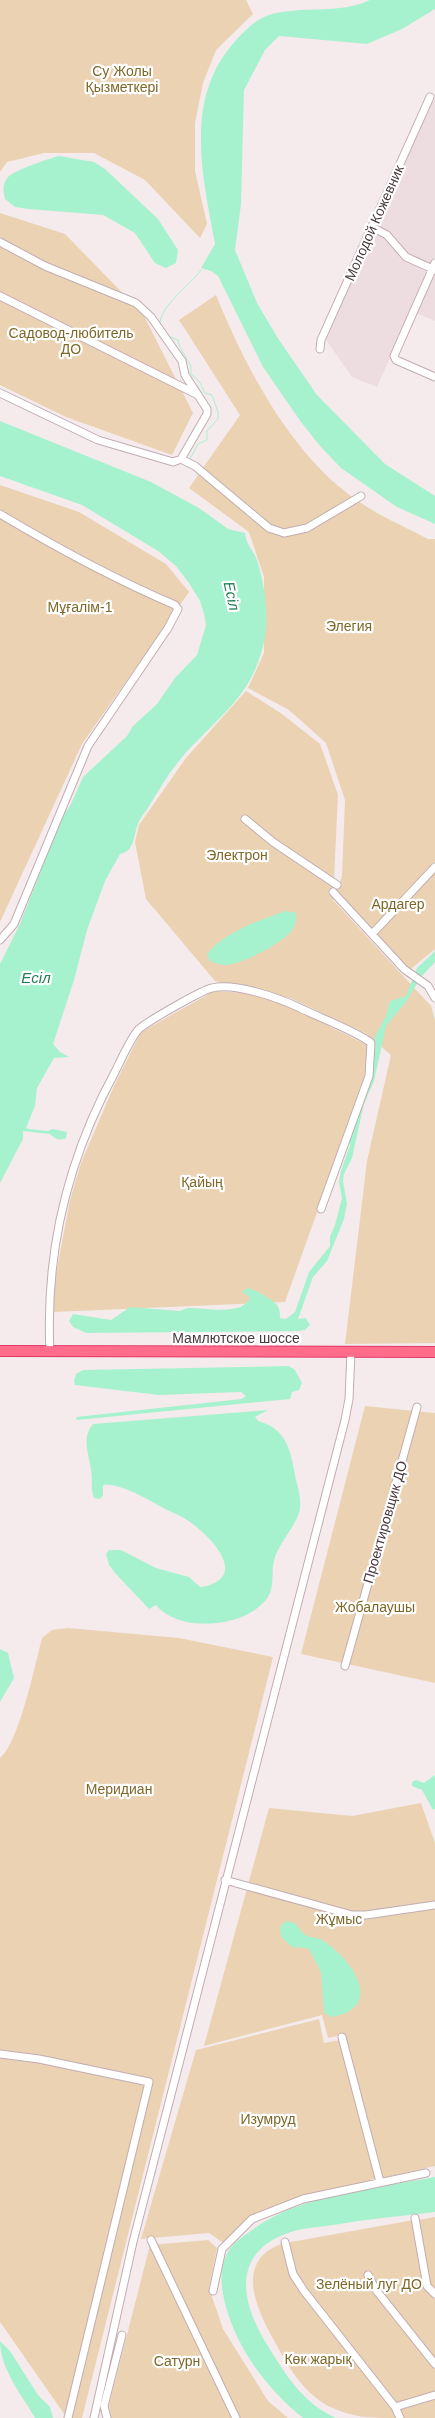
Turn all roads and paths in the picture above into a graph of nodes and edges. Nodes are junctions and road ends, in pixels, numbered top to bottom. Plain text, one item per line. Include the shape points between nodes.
1 (430, 97) dead end
2 (372, 227) junction
3 (0, 242) edge
4 (434, 268) edge
5 (0, 296) edge
6 (320, 349) dead end
7 (435, 377) edge
8 (0, 393) edge
9 (198, 395) junction
10 (181, 459) junction
11 (361, 496) dead end
12 (0, 514) edge
13 (244, 819) dead end
14 (435, 867) edge
15 (372, 934) junction
16 (0, 940) edge
17 (435, 998) edge
18 (321, 1209) dead end
19 (0, 1351) edge
20 (50, 1352) junction
21 (351, 1352) junction
22 (435, 1352) edge
23 (417, 1407) dead end
24 (345, 1666) dead end
25 (225, 1880) junction
26 (435, 1905) edge
27 (342, 2037) dead end
28 (0, 2054) edge
29 (426, 2173) dead end
30 (380, 2182) junction
31 (415, 2218) dead end
32 (151, 2240) dead end
33 (285, 2242) dead end
34 (368, 2275) dead end
35 (213, 2291) dead end
36 (435, 2294) edge
37 (122, 2336) dead end
38 (435, 2364) edge
39 (435, 2395) edge
40 (395, 2408) junction
41 (68, 2418) edge
42 (94, 2418) edge
43 (106, 2418) edge
44 (236, 2418) edge
45 (400, 2418) edge

1 - 2 street, Молодой Кожевник
2 - 4 street via 387,235 406,257
2 - 6 street, Молодой Кожевник via 320,340
3 - 9 street via 45,266 136,303 151,317 182,361 185,375
4 - 7 street via 394,355 396,360
5 - 9 street
8 - 10 street via 98,440 173,462
9 - 10 street via 206,404 207,414
10 - 11 street via 195,466 269,528 284,533 307,528
12 - 16 street via 77,559 178,606 168,628 88,746 14,924
13 - 15 street via 335,889
14 - 15 street
15 - 17 street via 404,969 432,991
18 - 20 street via 369,1076 371,1043 290,1004 245,989 213,987 202,992 139,1029 87,1129 75,1160 56,1233 48,1310
19 - 20 highway, Мамлютское шоссе
20 - 21 highway, Мамлютское шоссе
21 - 22 highway, Мамлютское шоссе
21 - 25 street via 345,1420
23 - 24 street, Проектировщик ДО
25 - 26 street via 352,1915 366,1916
25 - 42 street via 134,2242
27 - 30 street
28 - 41 street via 149,2082
29 - 30 street
30 - 35 street via 302,2199 252,2219 222,2249
31 - 36 street via 427,2286
32 - 44 street
33 - 40 street via 293,2274 304,2291
34 - 38 street via 376,2290
37 - 43 street via 104,2406
39 - 40 street
40 - 45 street

